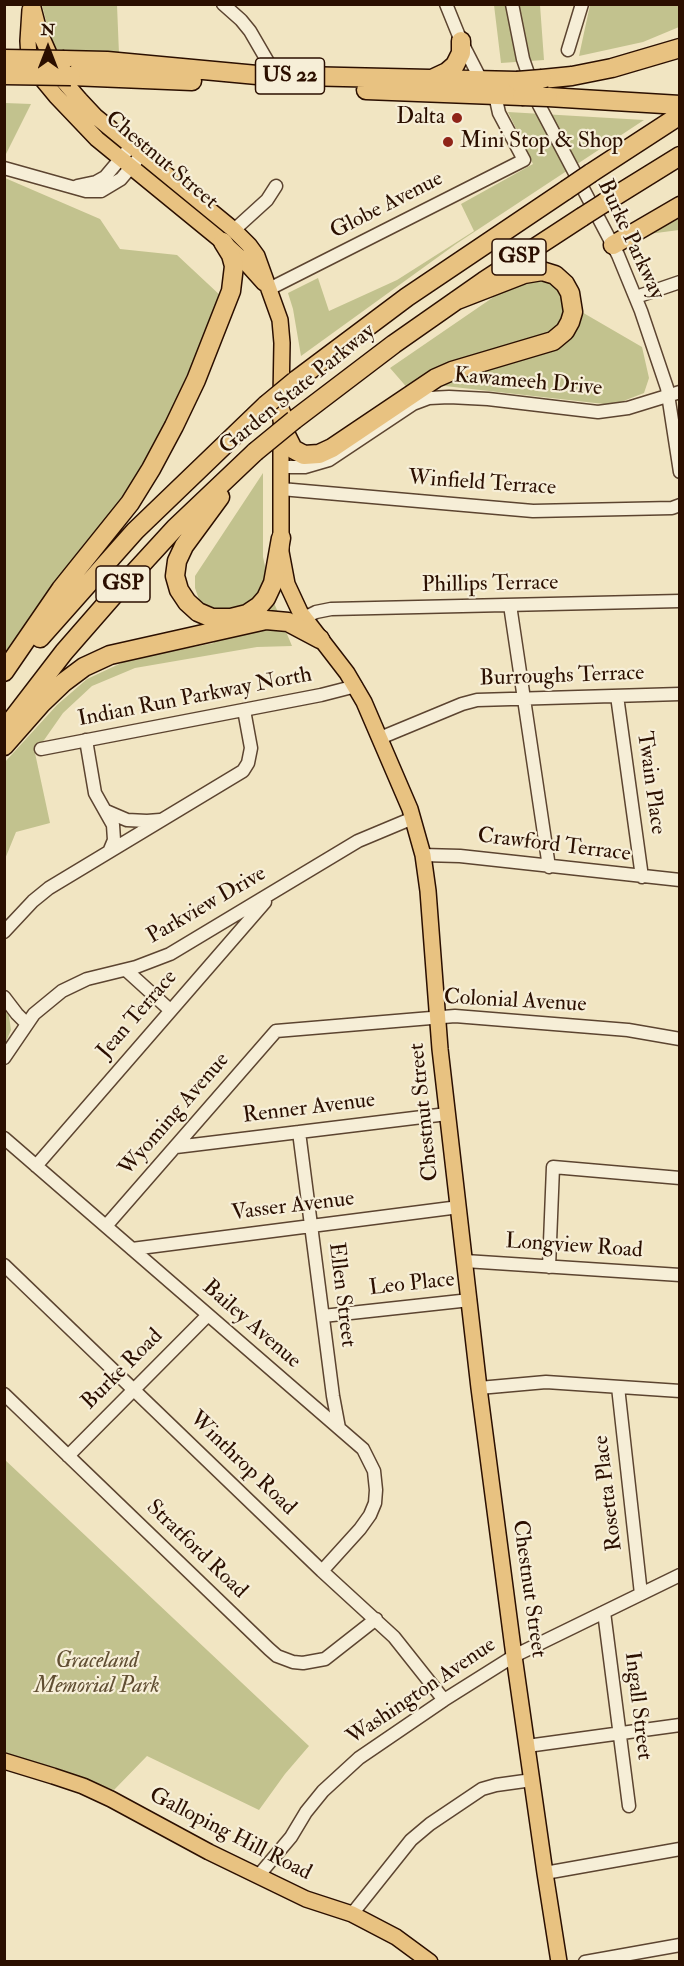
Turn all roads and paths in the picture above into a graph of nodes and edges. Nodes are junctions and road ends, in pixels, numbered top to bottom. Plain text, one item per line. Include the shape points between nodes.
1 (31, 4) edge
2 (223, 4) edge
3 (446, 4) edge
4 (512, 4) edge
5 (582, 4) edge
6 (461, 41) junction
7 (680, 48) edge
8 (568, 50) dead end
9 (4, 52) edge
10 (4, 59) edge
11 (31, 63) junction
12 (68, 68) junction
13 (4, 75) edge
14 (271, 76) junction
15 (430, 79) junction
16 (481, 80) junction
17 (519, 88) junction
18 (74, 94) junction
19 (495, 95) junction
20 (679, 112) edge
21 (137, 150) junction
22 (680, 156) edge
23 (126, 163) junction
24 (4, 168) edge
25 (680, 170) edge
26 (276, 186) dead end
27 (610, 200) junction
28 (680, 206) edge
29 (229, 236) junction
30 (613, 245) junction
31 (680, 282) edge
32 (269, 289) junction
33 (636, 297) junction
34 (457, 300) junction
35 (674, 394) edge
36 (280, 412) junction
37 (255, 452) junction
38 (281, 467) junction
39 (680, 472) edge
40 (281, 489) junction
41 (680, 505) edge
42 (280, 538) junction
43 (680, 601) edge
44 (510, 605) junction
45 (236, 618) junction
46 (304, 618) junction
47 (320, 639) junction
48 (4, 672) edge
49 (4, 681) edge
50 (356, 686) junction
51 (680, 694) edge
52 (617, 696) junction
53 (524, 699) junction
54 (244, 710) junction
55 (4, 730) edge
56 (380, 738) junction
57 (87, 740) junction
58 (4, 746) edge
59 (41, 749) dead end
60 (106, 811) junction
61 (168, 817) junction
62 (413, 818) junction
63 (108, 852) junction
64 (423, 855) junction
65 (549, 867) junction
66 (642, 877) junction
67 (680, 880) edge
68 (273, 893) junction
69 (4, 932) edge
70 (126, 970) junction
71 (4, 997) edge
72 (170, 1010) junction
73 (438, 1018) junction
74 (26, 1023) junction
75 (276, 1031) joint
76 (680, 1039) edge
77 (4, 1058) edge
78 (447, 1114) junction
79 (299, 1132) junction
80 (4, 1137) edge
81 (176, 1147) junction
82 (36, 1166) junction
83 (680, 1178) edge
84 (459, 1207) junction
85 (106, 1226) junction
86 (311, 1226) junction
87 (132, 1249) junction
88 (465, 1261) junction
89 (4, 1265) edge
90 (549, 1267) junction
91 (680, 1275) edge
92 (470, 1300) junction
93 (208, 1315) junction
94 (323, 1316) junction
95 (618, 1387) junction
96 (480, 1388) junction
97 (134, 1389) junction
98 (680, 1391) edge
99 (4, 1394) edge
100 (339, 1428) junction
101 (68, 1455) junction
102 (322, 1571) junction
103 (680, 1575) edge
104 (641, 1594) junction
105 (604, 1612) junction
106 (376, 1619) junction
107 (514, 1656) junction
108 (444, 1700) junction
109 (680, 1725) edge
110 (619, 1733) junction
111 (527, 1746) junction
112 (4, 1761) edge
113 (532, 1780) junction
114 (629, 1806) dead end
115 (680, 1849) edge
116 (545, 1873) junction
117 (259, 1875) junction
118 (352, 1914) junction
119 (680, 1945) edge
120 (430, 1962) edge
121 (559, 1962) edge
122 (585, 1962) edge

1 - 11 main road
1 - 18 main road, Chestnut Street via 54,65
2 - 14 street via 250,31 268,62
3 - 6 street
4 - 30 street, Burke Parkway via 523,59 539,105
5 - 8 street
6 - 15 highway via 455,65
6 - 16 street
7 - 17 highway, US 22, bridge via 612,68 542,79
9 - 11 street
10 - 12 highway, US 22, bridge
11 - 18 street via 49,72
11 - 23 main road, Chestnut Street via 81,123
12 - 13 highway, US 22, bridge
12 - 14 highway, US 22 via 107,61
12 - 19 highway, US 22 via 142,78 279,87
14 - 15 highway, US 22
15 - 16 highway, US 22
16 - 17 highway, US 22
17 - 19 highway, US 22
17 - 20 highway, US 22, bridge via 548,97
18 - 21 main road, Chestnut Street
19 - 32 street, Globe Avenue via 498,110 524,160
20 - 36 highway, Garden State Parkway / GSP, bridge via 407,297 295,381
21 - 23 street
21 - 29 main road, Chestnut Street
22 - 27 highway, Garden State Parkway / GSP
23 - 24 street via 121,179 101,191 86,191
23 - 29 main road, Chestnut Street
25 - 27 highway
26 - 29 street via 267,200
27 - 34 highway, Garden State Parkway / GSP, bridge
28 - 30 highway
29 - 32 main road, Chestnut Street
29 - 48 highway via 234,266 231,291 174,426 130,503 65,584
30 - 33 street, Burke Parkway
31 - 33 street
32 - 36 main road, Chestnut Street via 281,335
33 - 35 street, Burke Parkway via 663,375
34 - 36 highway, Garden State Parkway / GSP via 368,362
34 - 36 highway via 524,274 542,272 555,275 565,284 573,312 568,326 553,340 436,378 319,454 304,455 293,449
35 - 38 street, Kawameeh Drive via 622,410 598,412 488,399 429,398 329,460 310,466
35 - 39 street, Burke Parkway
36 - 37 highway, Garden State Parkway / GSP, bridge
36 - 38 main road, Chestnut Street
36 - 49 highway, Garden State Parkway / GSP via 172,494 116,551
37 - 45 highway via 188,539 176,566 179,590 194,609 212,618
37 - 55 highway, Garden State Parkway / GSP via 175,528 113,595
38 - 40 main road, Chestnut Street
40 - 41 street, Winfield Terrace via 533,511
40 - 42 main road, Chestnut Street
42 - 45 highway via 269,593 256,609
42 - 46 main road, Chestnut Street via 288,584
43 - 44 street, Phillips Terrace
44 - 46 street, Phillips Terrace via 325,610
44 - 53 street
45 - 46 highway via 275,612
46 - 47 main road, Chestnut Street
47 - 50 main road, Chestnut Street
47 - 58 highway via 288,622 266,620 110,655 64,682
50 - 54 street, Indian Run Parkway North
50 - 56 main road, Chestnut Street
51 - 52 street, Burroughs Terrace
52 - 53 street, Burroughs Terrace
52 - 66 street, Twain Place
53 - 56 street, Burroughs Terrace via 471,701
53 - 65 street
54 - 57 street, Indian Run Parkway North
54 - 61 street via 251,748 246,768
56 - 62 main road, Chestnut Street
57 - 59 street, Indian Run Parkway North
57 - 60 street via 95,793
60 - 61 street via 140,821
60 - 63 street via 114,835
61 - 63 street
62 - 64 main road, Chestnut Street
62 - 68 street, Parkview Drive via 363,838
63 - 69 street via 49,888
64 - 65 street, Crawford Terrace
64 - 73 main road, Chestnut Street
65 - 66 street, Crawford Terrace
66 - 67 street, Crawford Terrace
68 - 70 street, Parkview Drive via 178,950
68 - 72 street, Jean Terrace
70 - 72 street
70 - 74 street, Parkview Drive via 68,988 44,1004
71 - 74 street
72 - 82 street, Jean Terrace
73 - 75 street, Colonial Avenue
73 - 76 street, Colonial Avenue via 455,1016 616,1029
73 - 78 main road, Chestnut Street
74 - 77 street, Parkview Drive
75 - 81 street, Wyoming Avenue
78 - 79 street, Renner Avenue
78 - 84 main road, Chestnut Street
79 - 81 street, Renner Avenue
79 - 86 street, Ellen Street
80 - 82 street, Bailey Avenue
81 - 85 street, Wyoming Avenue
82 - 85 street, Bailey Avenue
83 - 90 street via 553,1167
84 - 86 street, Vasser Avenue
84 - 88 main road, Chestnut Street
85 - 87 street, Bailey Avenue
86 - 87 street, Vasser Avenue
86 - 94 street, Ellen Street
87 - 93 street, Bailey Avenue
88 - 90 street, Longview Road
88 - 92 main road, Chestnut Street
89 - 97 street, Winthrop Road
90 - 91 street, Longview Road
92 - 94 street, Leo Place
92 - 96 main road, Chestnut Street
93 - 97 street, Burke Road
93 - 100 street, Bailey Avenue
94 - 100 street, Ellen Street
95 - 96 street via 546,1382
95 - 98 street
95 - 104 street, Rosetta Place
96 - 107 main road, Chestnut Street
97 - 101 street, Burke Road
97 - 102 street, Winthrop Road
99 - 101 street, Stratford Road
100 - 102 street, Bailey Avenue via 369,1460 376,1478 376,1497 367,1520
101 - 106 street, Stratford Road via 277,1656 303,1663 325,1659
102 - 106 street, Winthrop Road
103 - 104 street, Washington Avenue
104 - 105 street, Washington Avenue
105 - 107 street, Washington Avenue
105 - 110 street, Ingall Street
106 - 108 street, Winthrop Road
107 - 108 street, Washington Avenue
107 - 111 main road, Chestnut Street
108 - 117 street, Washington Avenue via 341,1773
109 - 110 street
110 - 111 street
110 - 114 street, Ingall Street
111 - 113 main road, Chestnut Street
112 - 117 main road, Galloping Hill Road via 83,1786
113 - 116 main road, Chestnut Street
113 - 118 street via 482,1790 430,1824 411,1840
115 - 116 street
116 - 121 main road, Chestnut Street
117 - 118 main road, Galloping Hill Road via 306,1899
118 - 120 main road, Galloping Hill Road via 396,1937
119 - 122 street

